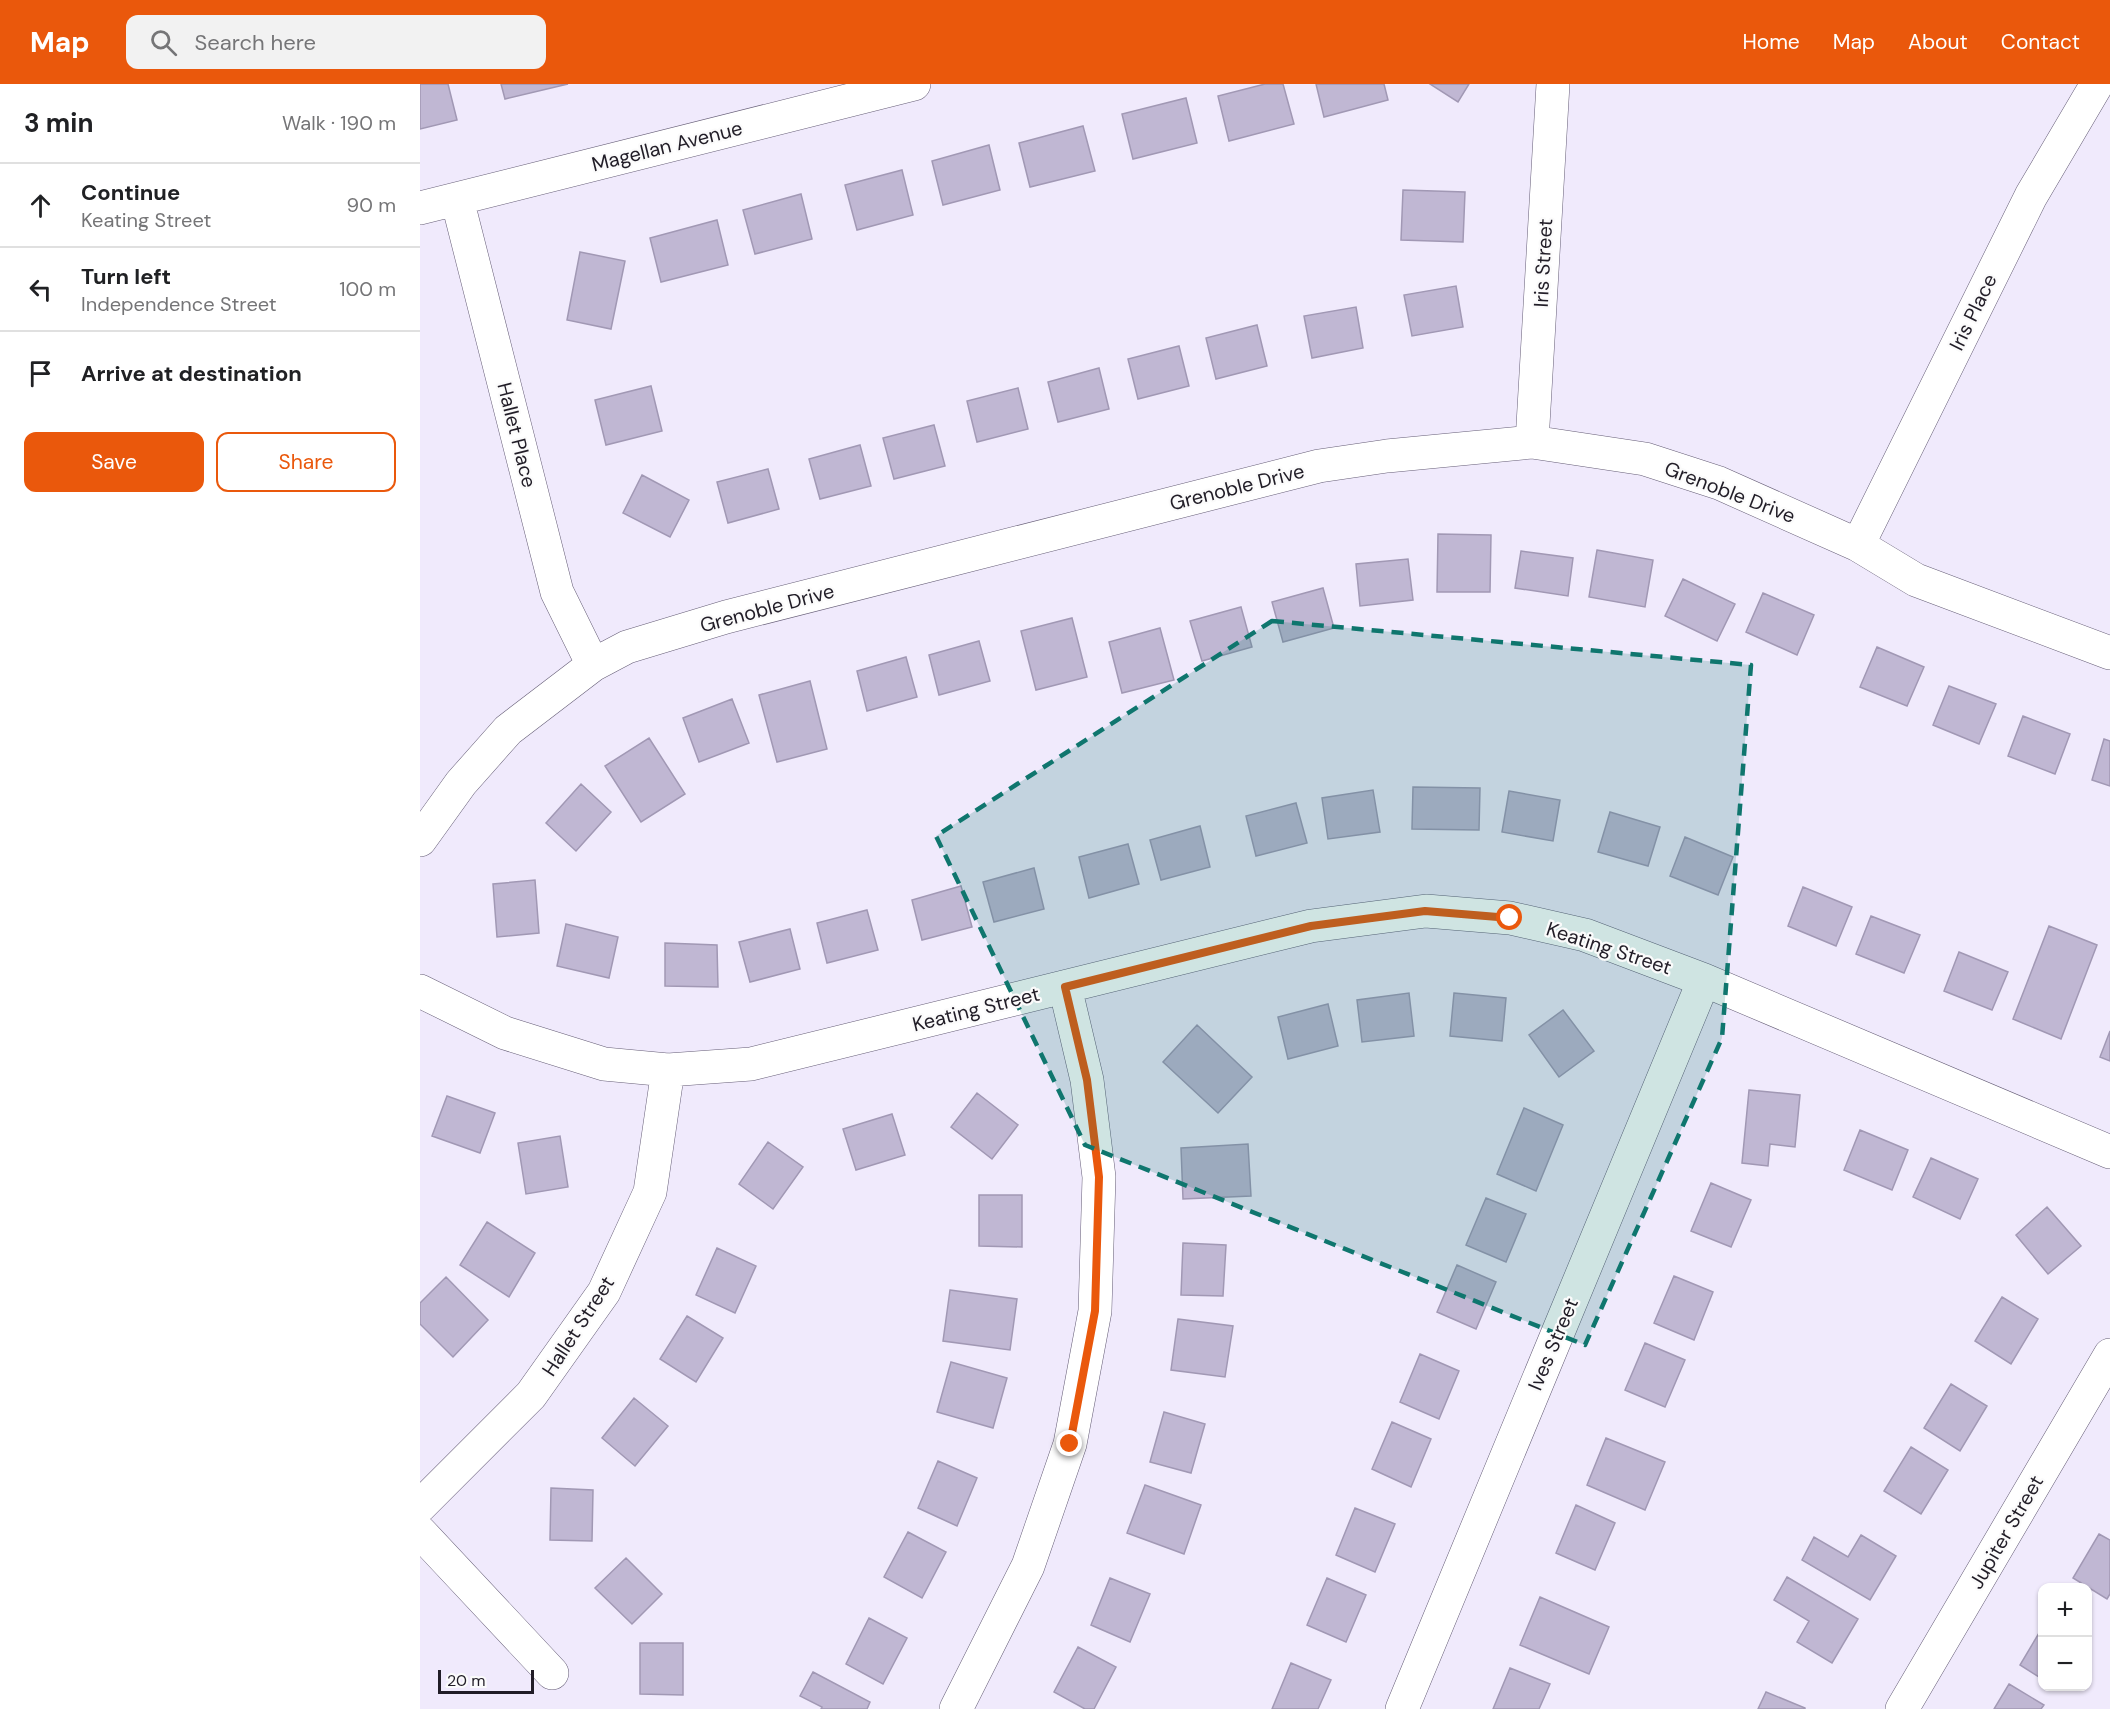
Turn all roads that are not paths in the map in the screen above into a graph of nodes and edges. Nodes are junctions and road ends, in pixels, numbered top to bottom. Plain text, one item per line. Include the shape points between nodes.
1 (914, 84) edge
2 (1554, 84) edge
3 (2097, 84) edge
4 (457, 199) junction
5 (420, 208) edge
6 (1532, 442) junction
7 (1858, 544) junction
8 (2110, 653) edge
9 (593, 665) junction
10 (420, 840) edge
11 (1704, 980) junction
12 (1065, 987) junction
13 (420, 991) edge
14 (668, 1070) junction
15 (2110, 1152) edge
16 (2110, 1355) edge
17 (420, 1506) edge
18 (420, 1532) edge
19 (552, 1674) dead end
20 (956, 1709) edge
21 (1402, 1709) edge
22 (1902, 1709) edge

1 - 4 street, Magellan Avenue
2 - 6 street, Iris Street
3 - 7 street, Iris Place via 2031,196
4 - 5 street, Magellan Avenue
4 - 9 street, Hallet Place via 557,592
6 - 7 street, Grenoble Drive via 1645,459 1719,483
6 - 9 street, Grenoble Drive via 1319,466 726,617 627,647
7 - 8 street, Grenoble Drive via 1916,580
9 - 10 street, Grenoble Drive via 508,730 461,783
11 - 12 street, Keating Street via 1585,935 1510,918 1425,911 1311,926
11 - 15 street, Keating Street
11 - 21 street, Ives Street
12 - 14 street, Keating Street via 751,1064
12 - 20 street via 1087,1080 1099,1177 1095,1311 1070,1444 1028,1566
13 - 14 street, Keating Street via 505,1033 604,1064
14 - 17 street, Hallet Street via 650,1192 604,1292 531,1395
16 - 22 street, Jupiter Street
18 - 19 street

